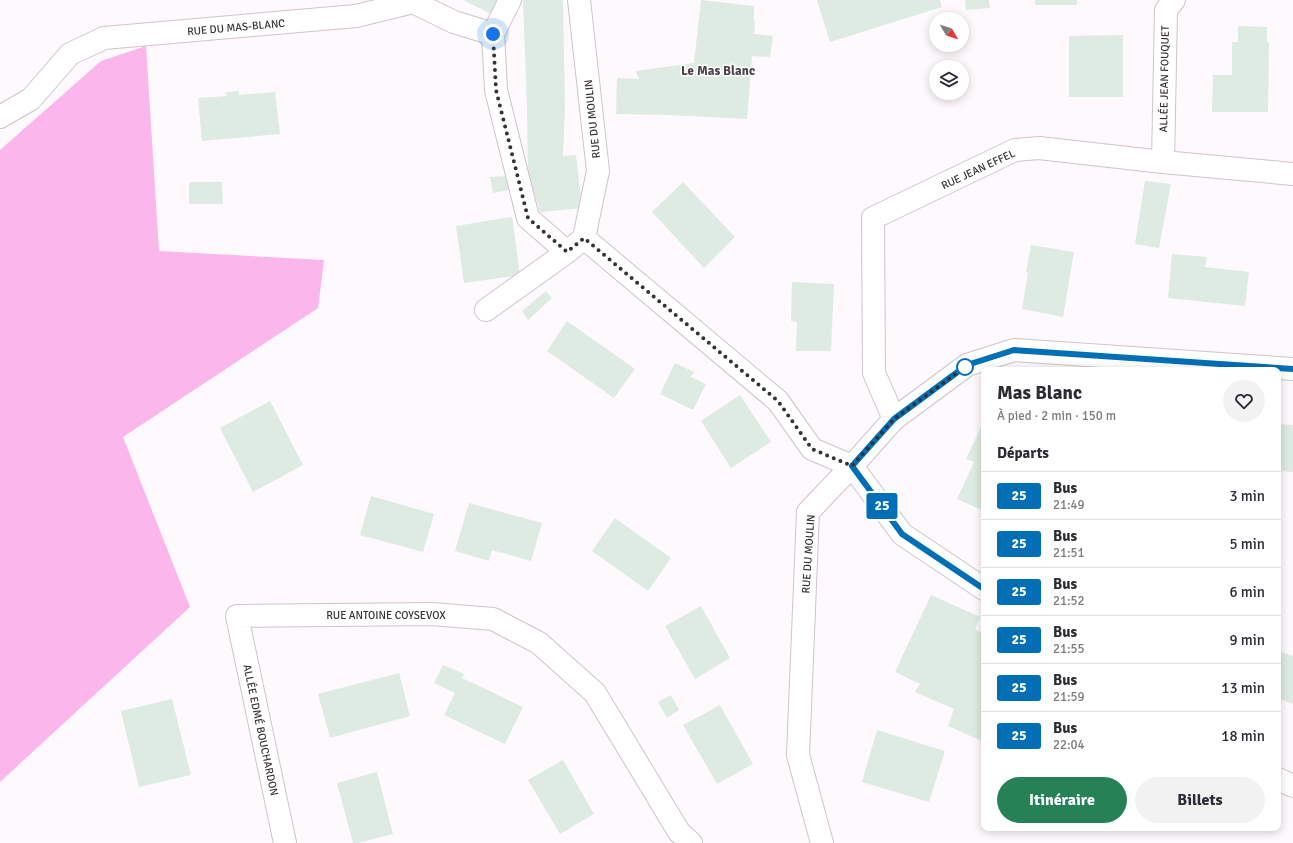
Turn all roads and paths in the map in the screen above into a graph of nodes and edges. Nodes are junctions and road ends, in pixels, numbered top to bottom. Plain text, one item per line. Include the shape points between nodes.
1 (510, 0) edge
2 (579, 0) edge
3 (1174, 0) edge
4 (493, 34) junction
5 (0, 117) edge
6 (1163, 162) junction
7 (1293, 174) edge
8 (584, 238) junction
9 (567, 252) junction
10 (486, 310) dead end
11 (1264, 367) edge
12 (1281, 368) edge
13 (1293, 369) edge
14 (894, 419) junction
15 (852, 466) junction
16 (981, 587) edge
17 (237, 616) joint
18 (1281, 781) edge
19 (1293, 786) edge
20 (285, 843) edge
21 (691, 843) edge
22 (822, 843) edge

1 - 4 street
2 - 8 street, RUE DU MOULIN via 598,171
3 - 6 street, ALLÉE JEAN FOUQUET via 1166,10
4 - 5 street, RUE DU MAS-BLANC via 454,22 413,2 356,16 104,38 70,54 31,99
4 - 9 street via 496,90 528,218
6 - 7 street, RUE JEAN EFFEL
6 - 14 street, RUE JEAN EFFEL via 1039,148 1014,150 873,218 874,373
8 - 9 street
8 - 15 street via 778,401 812,449
9 - 10 street
11 - 14 street, RUE DU MOULIN via 1014,350 967,365
12 - 13 street, RUE DU MOULIN
14 - 15 street, RUE DU MOULIN
15 - 16 street via 902,534
15 - 22 street, RUE DU MOULIN via 808,512 798,755
17 - 20 street, ALLÉE EDMÉ BOUCHARDON
17 - 21 street, RUE ANTOINE COYSEVOX via 432,614 493,619 539,643 596,694 679,832
18 - 19 street

